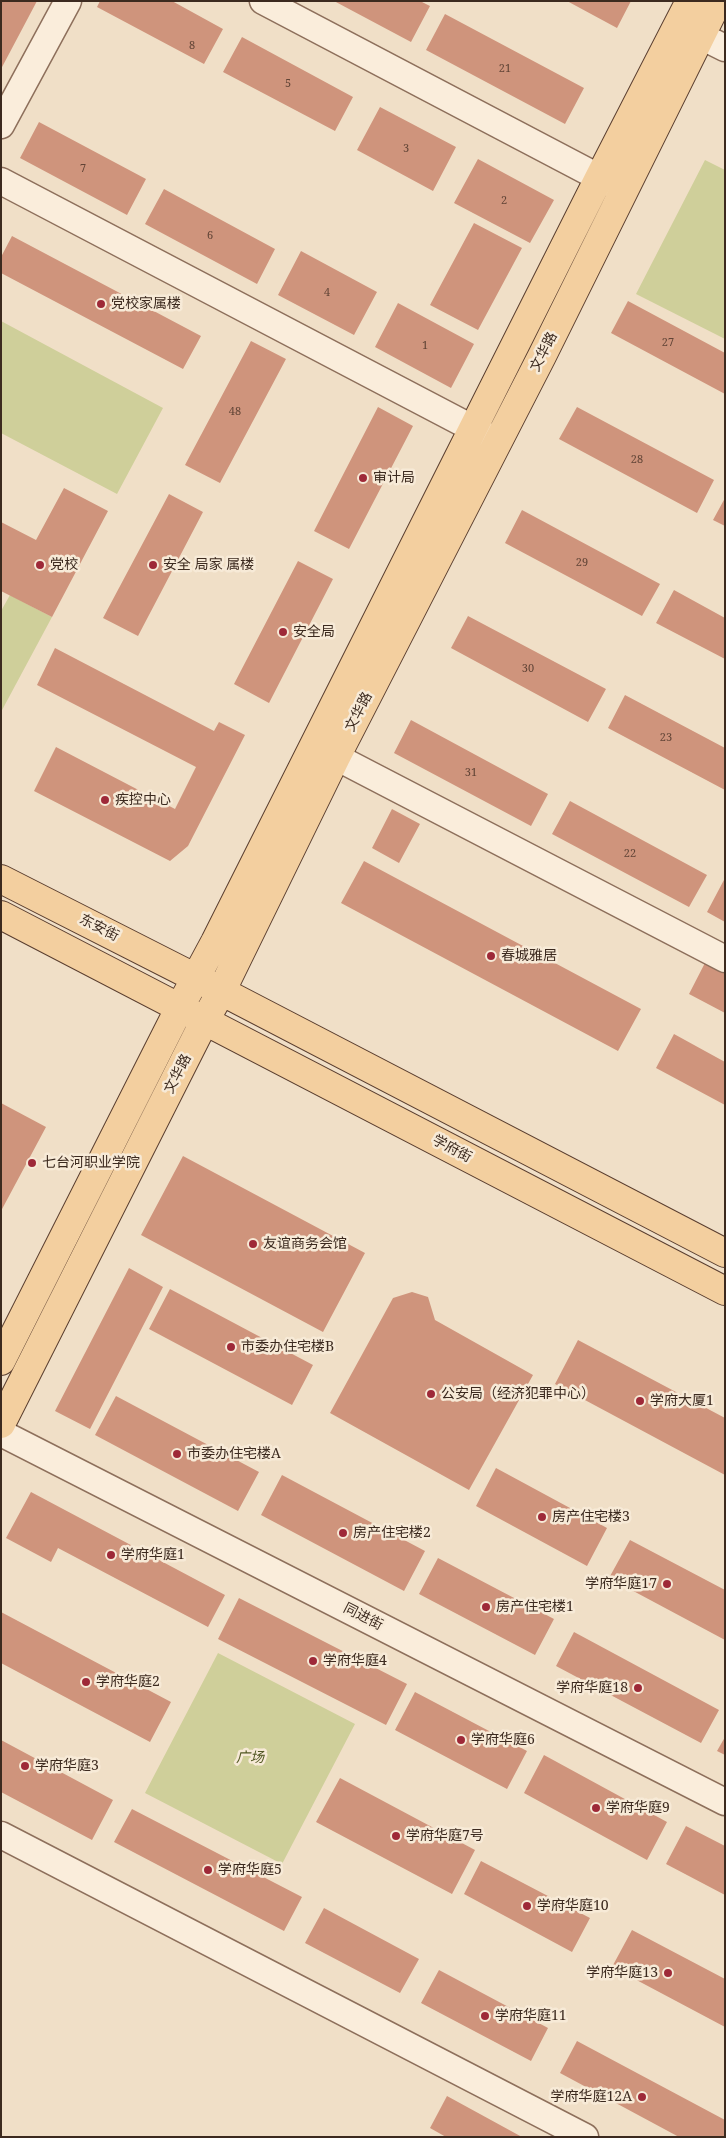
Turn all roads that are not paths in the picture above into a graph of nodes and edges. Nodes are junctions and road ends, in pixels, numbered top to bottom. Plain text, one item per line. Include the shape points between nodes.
1 (68, 1) edge
2 (263, 1) edge
3 (718, 1) edge
4 (690, 20) edge
5 (725, 48) edge
6 (1, 125) edge
7 (599, 178) junction
8 (1, 181) edge
9 (624, 190) junction
10 (472, 428) junction
11 (498, 441) junction
12 (336, 757) junction
13 (1, 879) edge
14 (1, 915) edge
15 (725, 959) edge
16 (196, 978) junction
17 (221, 992) junction
18 (180, 1008) junction
19 (205, 1020) junction
20 (725, 1253) edge
21 (725, 1291) edge
22 (1, 1361) edge
23 (1, 1424) edge
24 (1, 1433) edge
25 (725, 1802) edge
26 (1, 1835) edge
27 (585, 2137) edge

1 - 6 street
2 - 7 street
3 - 4 main road, 文华路
4 - 5 street
4 - 7 main road, 文华路
4 - 9 main road, 文华路
7 - 9 street
7 - 10 main road, 文华路
8 - 10 street
9 - 11 main road, 文华路
10 - 11 street
10 - 16 main road, 文华路
11 - 12 main road, 文华路
12 - 15 street
12 - 17 main road, 文华路
13 - 16 main road, 东安街
14 - 18 main road
16 - 17 main road
16 - 18 main road, 文华路
17 - 19 main road, 文华路
17 - 20 main road
18 - 19 main road, 学府街
18 - 22 main road, 文华路
19 - 21 main road, 学府街
19 - 23 main road, 文华路
24 - 25 street, 同进街
26 - 27 street

